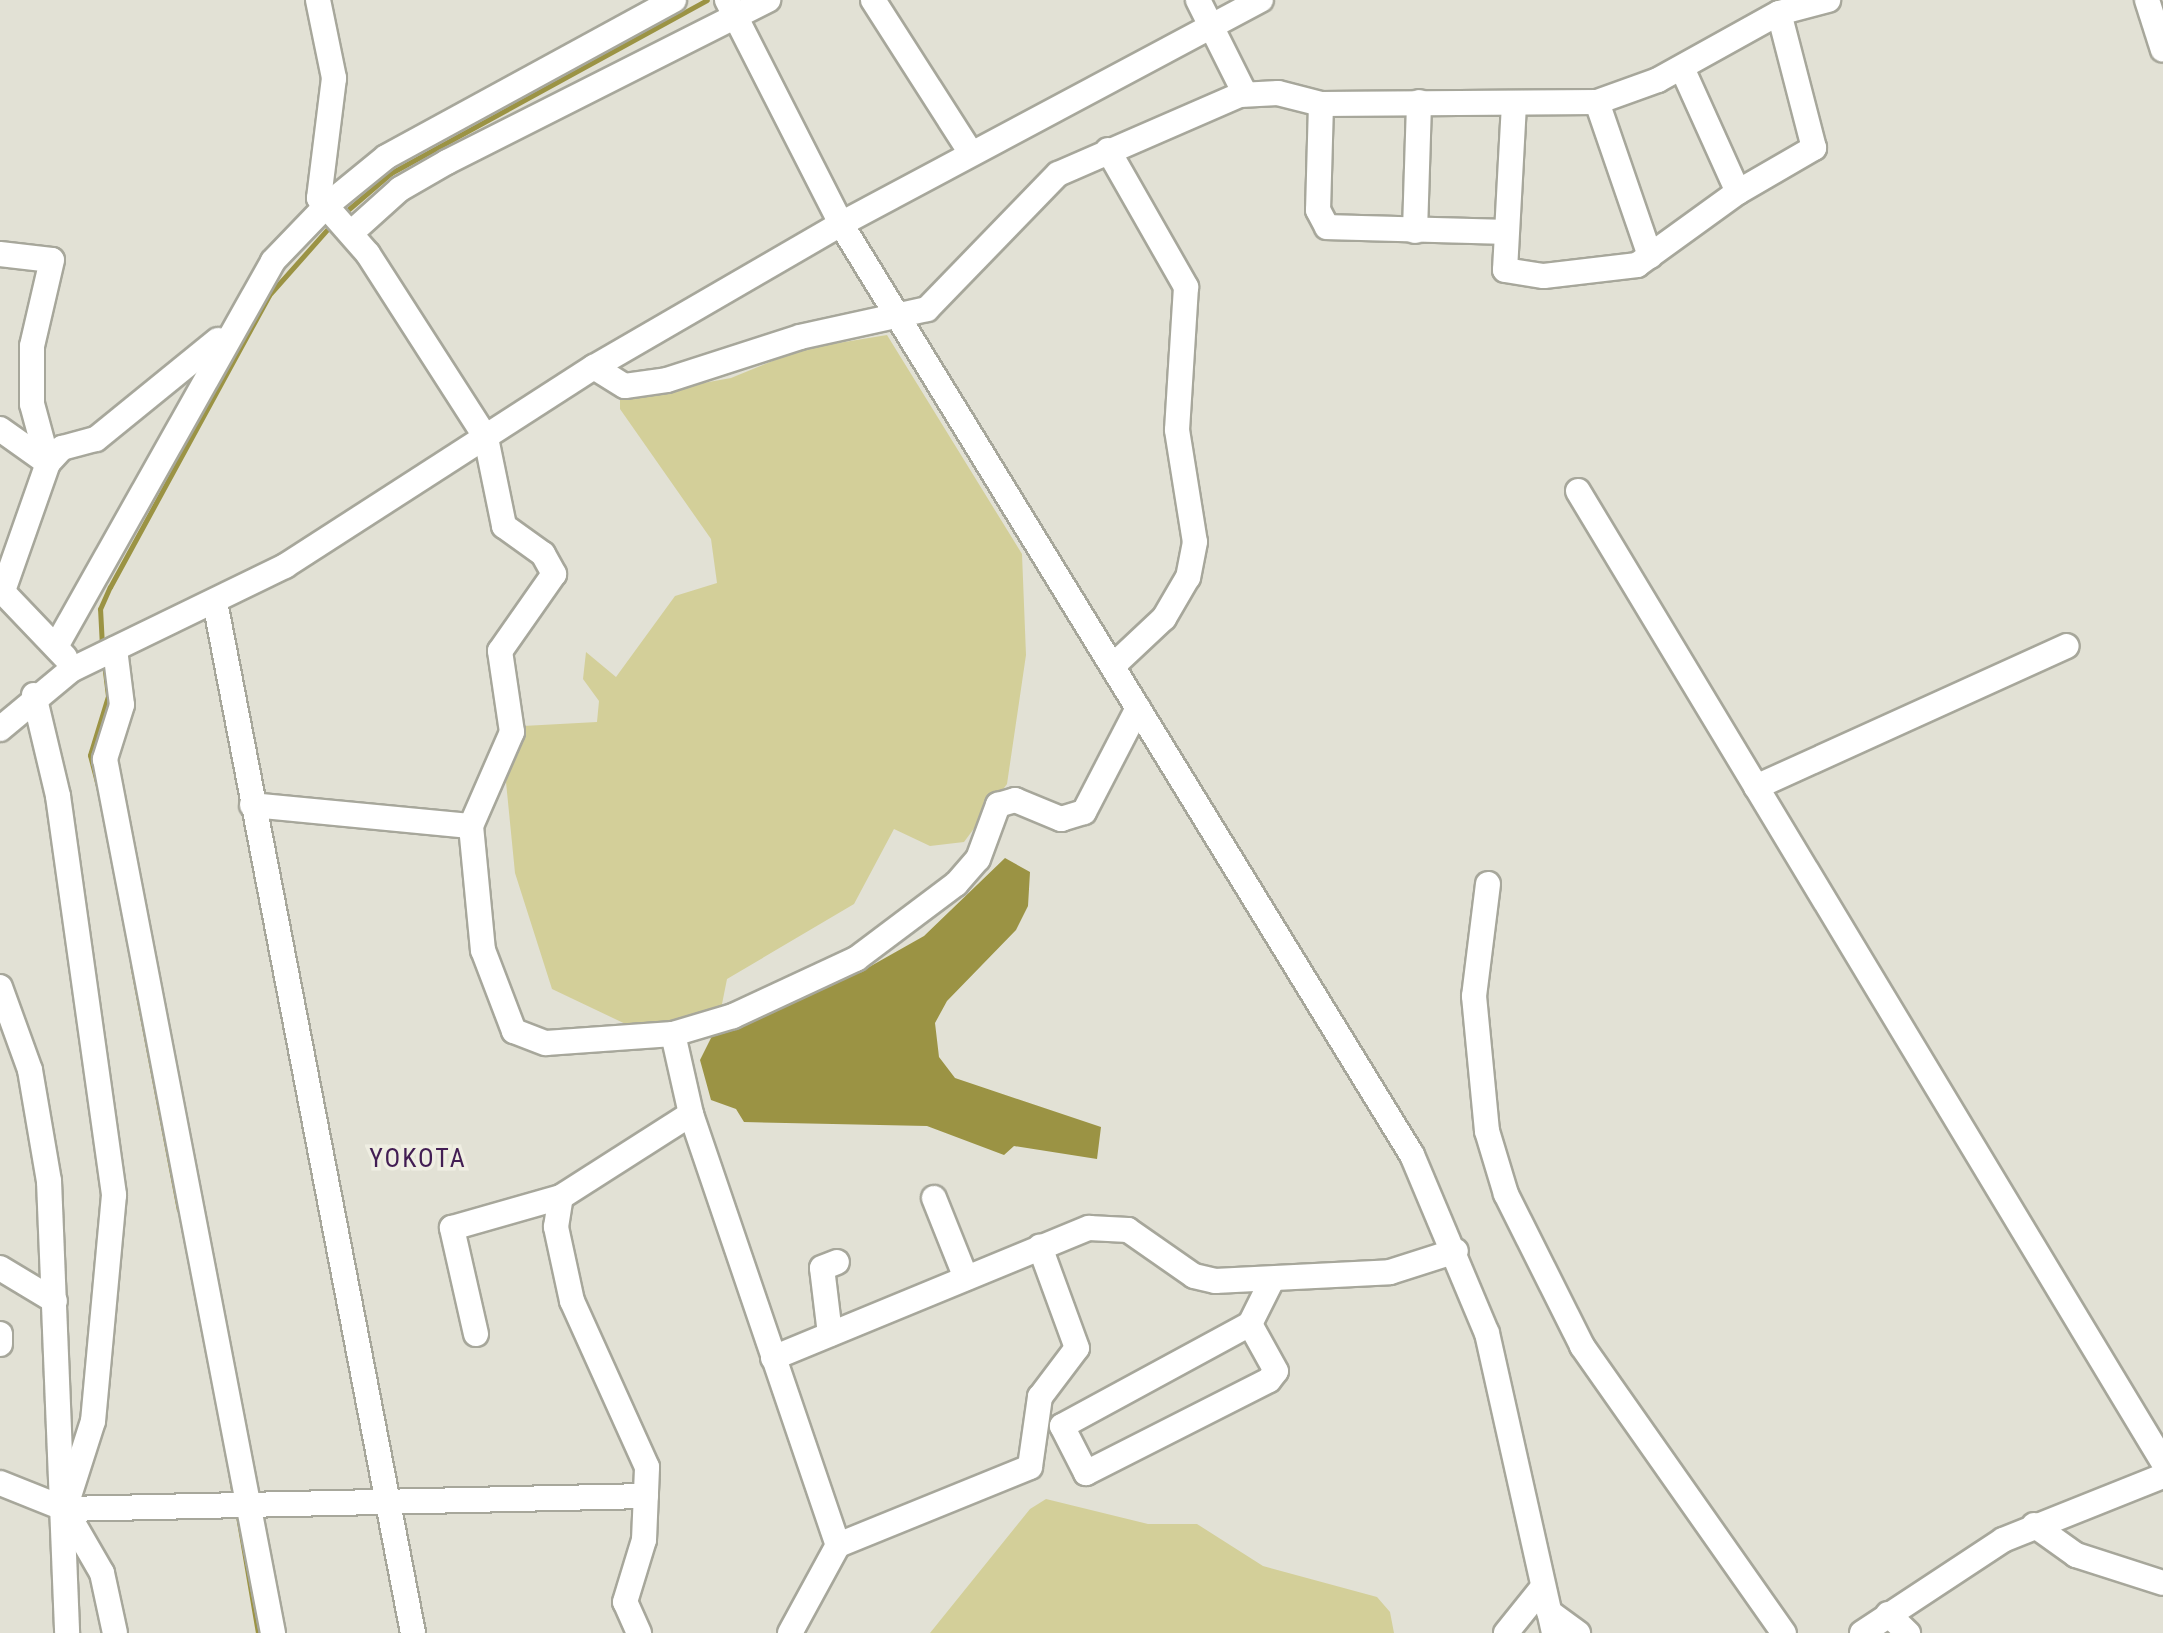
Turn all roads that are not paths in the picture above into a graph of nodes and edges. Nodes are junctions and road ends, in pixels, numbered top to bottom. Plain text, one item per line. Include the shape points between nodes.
1 (318, 0) edge
2 (674, 0) edge
3 (768, 0) edge
4 (873, 0) edge
5 (1198, 0) edge
6 (1261, 0) edge
7 (1828, 0) edge
8 (2147, 0) edge
9 (733, 11) edge
10 (1779, 13) junction
11 (1211, 26) junction
12 (2163, 50) edge
13 (1682, 68) junction
14 (1245, 94) junction
15 (1419, 102) junction
16 (1597, 102) junction
17 (1321, 104) junction
18 (1514, 104) junction
19 (1108, 150) junction
20 (971, 153) junction
21 (1738, 192) junction
22 (326, 206) junction
23 (841, 224) junction
24 (1415, 231) junction
25 (1506, 232) junction
26 (351, 233) junction
27 (0, 254) edge
28 (1650, 256) junction
29 (239, 319) junction
30 (898, 319) junction
31 (594, 367) junction
32 (0, 429) edge
33 (486, 438) junction
34 (48, 463) junction
35 (1578, 491) dead end
36 (1, 590) edge
37 (215, 602) junction
38 (58, 643) junction
39 (2067, 646) dead end
40 (115, 649) junction
41 (1114, 665) junction
42 (71, 670) junction
43 (34, 695) junction
44 (1138, 708) junction
45 (0, 729) edge
46 (1756, 787) junction
47 (252, 805) junction
48 (471, 826) junction
49 (1488, 884) dead end
50 (0, 987) edge
51 (673, 1034) junction
52 (691, 1114) junction
53 (561, 1197) junction
54 (934, 1198) dead end
55 (1040, 1247) junction
56 (1456, 1251) junction
57 (837, 1262) dead end
58 (0, 1268) edge
59 (966, 1278) junction
60 (1272, 1280) junction
61 (55, 1301) junction
62 (1250, 1324) junction
63 (0, 1334) edge
64 (476, 1334) dead end
65 (830, 1334) junction
66 (0, 1344) edge
67 (773, 1358) junction
68 (2163, 1462) edge
69 (2163, 1476) edge
70 (0, 1483) edge
71 (646, 1496) junction
72 (391, 1501) junction
73 (250, 1507) junction
74 (65, 1509) junction
75 (2034, 1525) junction
76 (838, 1545) junction
77 (2163, 1583) edge
78 (1543, 1587) junction
79 (1888, 1614) junction
80 (1551, 1623) edge
81 (67, 1633) edge
82 (115, 1633) edge
83 (273, 1633) edge
84 (413, 1633) edge
85 (639, 1633) edge
86 (790, 1633) edge
87 (1506, 1633) edge
88 (1578, 1633) edge
89 (1784, 1633) edge
90 (1862, 1633) edge
91 (1908, 1633) edge

1 - 22 street via 334,78 319,198
2 - 22 street via 386,157
3 - 9 street
4 - 20 street
5 - 11 street
6 - 11 street
7 - 10 street
8 - 12 street
9 - 23 street
9 - 26 street via 400,189
10 - 13 street
10 - 21 street via 1814,148
11 - 14 street
11 - 20 street
13 - 16 street
13 - 21 street
14 - 17 street
14 - 19 street
15 - 17 street
15 - 18 street
15 - 24 street
16 - 18 street
16 - 28 street
17 - 24 street via 1318,210 1327,227
18 - 25 street
19 - 30 street via 1046,182 945,297
19 - 41 street via 1186,287 1177,430 1195,542 1188,577 1164,618
20 - 23 street
21 - 28 street
22 - 26 street
22 - 29 street via 273,261
23 - 30 street
23 - 31 street
24 - 25 street
25 - 28 street via 1505,270 1544,276 1637,265
26 - 33 street
27 - 34 street via 52,260 32,346 32,404
29 - 34 street via 177,379 96,439 62,448
29 - 38 street
30 - 31 street via 800,337 714,370 653,382 625,386
30 - 41 street
31 - 33 street
32 - 34 street
33 - 37 street via 404,496
33 - 48 street via 504,526 543,554 554,574 500,651 512,732
34 - 36 street
35 - 46 street
36 - 38 street
37 - 40 street
37 - 47 street
38 - 42 street
39 - 46 street
40 - 42 street
40 - 73 street via 122,705 105,759
41 - 44 street
42 - 43 street
43 - 45 street
43 - 74 street via 58,796 114,1195 93,1421
44 - 51 street via 1084,812 1061,819 1015,800 998,805 978,859 919,915 856,959 733,1016
44 - 56 street via 1412,1155
46 - 68 street
47 - 48 street
47 - 72 street
48 - 51 street via 483,950 506,1023 546,1043
49 - 89 street via 1474,996 1487,1131 1506,1194 1582,1346
50 - 61 street via 42,1123
51 - 52 street
52 - 53 street
52 - 67 street
53 - 64 street via 452,1228
53 - 71 street via 560,1266 623,1428 647,1467
54 - 59 street
55 - 59 street
55 - 60 street via 1109,1226 1147,1238 1194,1276
55 - 76 street via 1077,1348 1040,1397 1030,1467
56 - 60 street via 1390,1272
56 - 78 street via 1487,1333
57 - 65 street via 822,1268
58 - 61 street
59 - 65 street
60 - 62 street
61 - 74 street
62 - 62 street via 1276,1371 1269,1380 1086,1473 1062,1426
63 - 66 street
65 - 67 street
67 - 76 street
69 - 75 street
70 - 74 street
71 - 72 street
71 - 85 street via 644,1540 625,1602
72 - 73 street
72 - 84 street
73 - 74 street
73 - 83 street
74 - 81 street
74 - 82 street via 102,1573
75 - 77 street via 2076,1555
75 - 79 street
76 - 86 street
78 - 80 street
78 - 87 street
79 - 90 street
79 - 91 street
80 - 88 street

